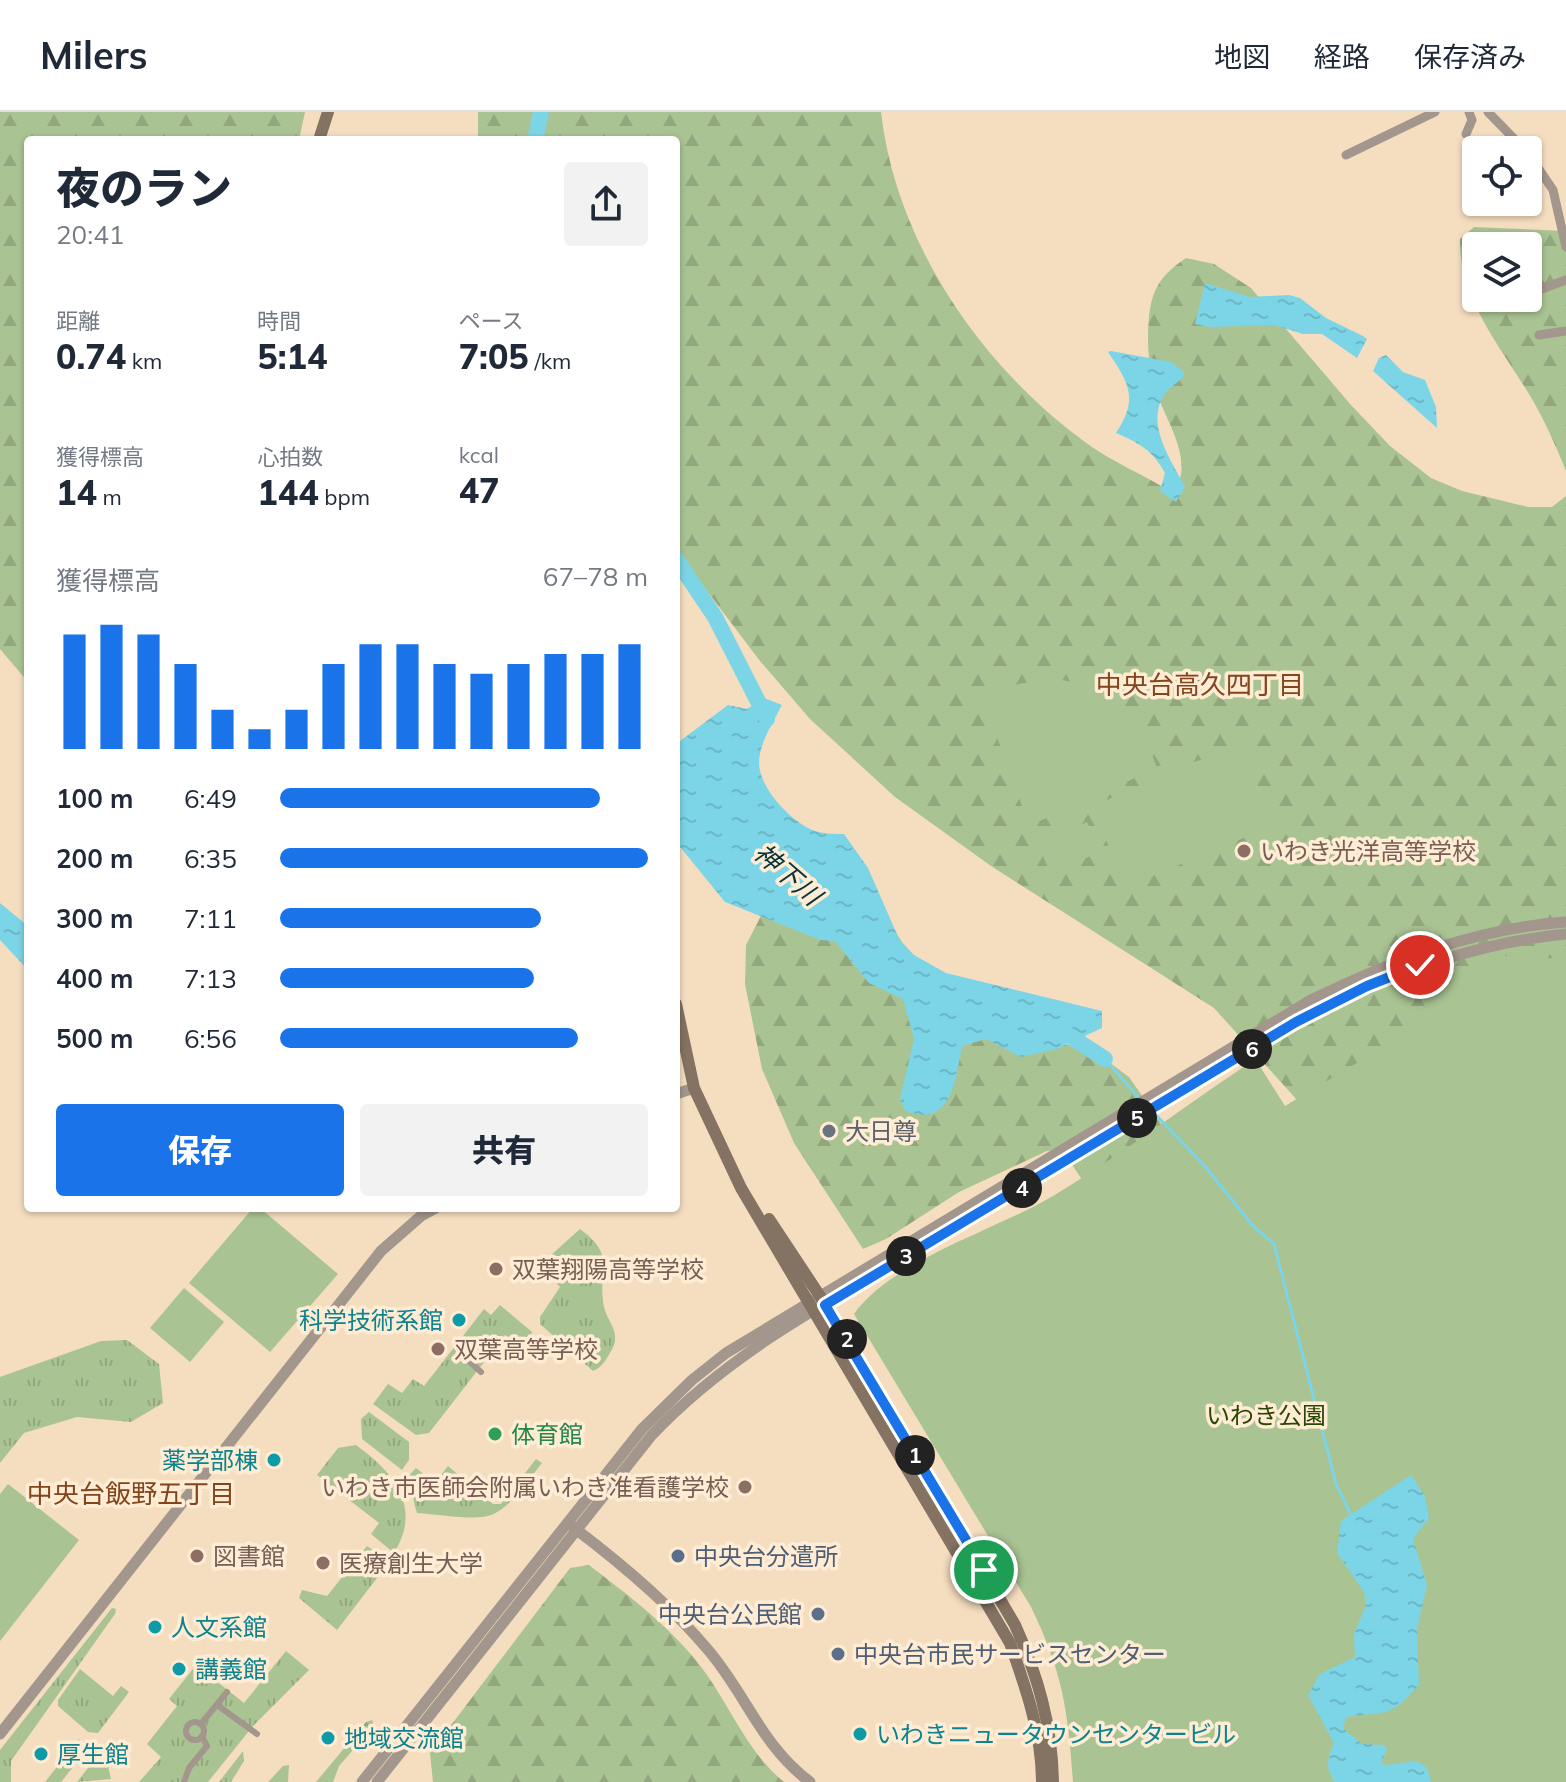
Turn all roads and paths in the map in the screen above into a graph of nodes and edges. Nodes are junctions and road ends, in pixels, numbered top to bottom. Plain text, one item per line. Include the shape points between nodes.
1 (328, 112) edge
2 (1435, 112) edge
3 (1469, 112) edge
4 (1488, 112) edge
5 (1466, 134) dead end
6 (320, 136) edge
7 (1511, 136) edge
8 (1346, 155) dead end
9 (1542, 175) edge
10 (1566, 247) edge
11 (1566, 280) edge
12 (1542, 286) edge
13 (1545, 288) junction
14 (1542, 289) edge
15 (1566, 331) edge
16 (1539, 335) dead end
17 (1566, 922) edge
18 (1485, 934) junction
19 (1566, 934) edge
20 (1489, 947) junction
21 (680, 1023) edge
22 (694, 1088) junction
23 (680, 1093) edge
24 (431, 1212) edge
25 (816, 1303) junction
26 (459, 1342) dead end
27 (481, 1372) dead end
28 (573, 1526) junction
29 (227, 1692) dead end
30 (217, 1705) junction
31 (201, 1724) junction
32 (0, 1734) edge
33 (257, 1734) dead end
34 (202, 1736) junction
35 (184, 1782) edge
36 (362, 1782) edge
37 (377, 1782) edge
38 (810, 1782) edge
39 (1042, 1782) edge
40 (1053, 1782) edge

1 - 6 main road
2 - 8 street
3 - 5 street via 1472,120
4 - 7 street
9 - 10 street via 1553,190
11 - 13 street
12 - 13 street
13 - 14 street
15 - 16 street
17 - 18 street
18 - 20 street
18 - 25 street via 1411,955 1311,1000
19 - 20 street
20 - 25 street via 1420,965 1330,1004
21 - 22 main road
22 - 23 street
22 - 25 main road via 736,1176
24 - 32 street via 381,1251
25 - 28 street via 677,1409
25 - 39 main road via 1010,1643 1030,1698
25 - 40 main road via 1015,1625 1034,1669 1052,1738
26 - 27 street
28 - 36 street
28 - 37 street
28 - 38 street via 679,1617 711,1653 772,1748
29 - 30 street
30 - 31 street
30 - 33 street
31 - 34 street
31 - 34 street via 192,1722 186,1733 192,1739
34 - 35 street via 207,1746

